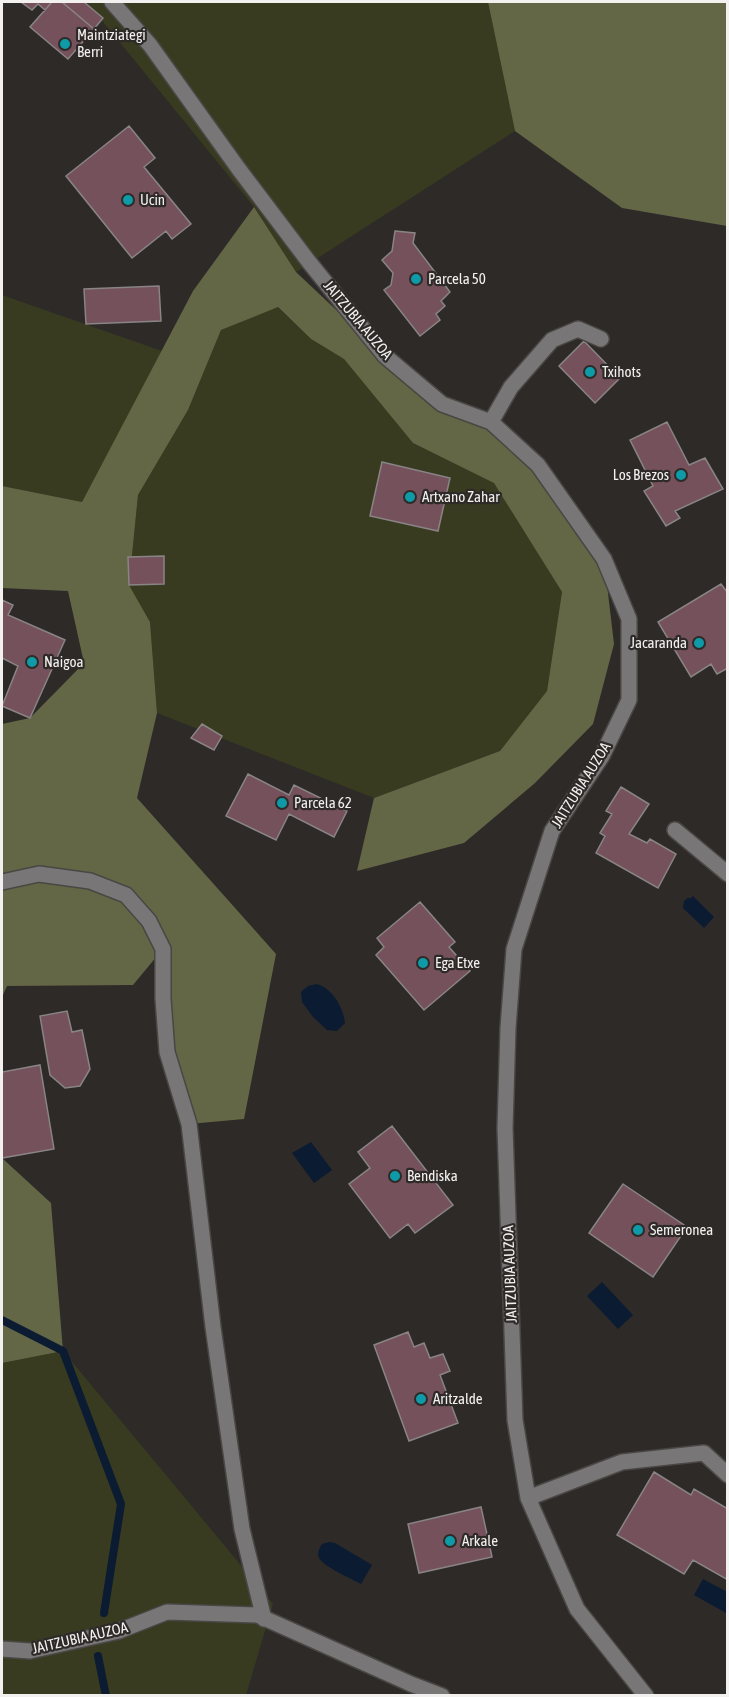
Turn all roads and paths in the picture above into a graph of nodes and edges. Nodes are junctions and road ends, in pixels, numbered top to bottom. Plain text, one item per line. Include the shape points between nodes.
1 (112, 2) edge
2 (601, 339) dead end
3 (491, 422) junction
4 (675, 830) dead end
5 (728, 874) edge
6 (2, 882) edge
7 (728, 1475) edge
8 (528, 1498) junction
9 (264, 1619) junction
10 (2, 1648) edge
11 (442, 1695) edge
12 (646, 1695) edge

1 - 3 street, JAITZUBIA AUZOA via 150,45 252,187 385,356 442,404
2 - 3 street via 578,329 552,340 511,387
3 - 8 street, JAITZUBIA AUZOA via 538,465 591,540 604,559 629,619 629,700 602,756 552,831 514,949 505,1128 515,1420
4 - 5 street
6 - 9 street via 39,874 90,881 126,895 149,921 163,949 167,1053 189,1124 242,1529
7 - 8 street via 704,1452 622,1462
8 - 12 street, JAITZUBIA AUZOA via 577,1609
9 - 10 street, JAITZUBIA AUZOA via 257,1615 166,1612 119,1631 30,1651
9 - 11 street, JAITZUBIA AUZOA

